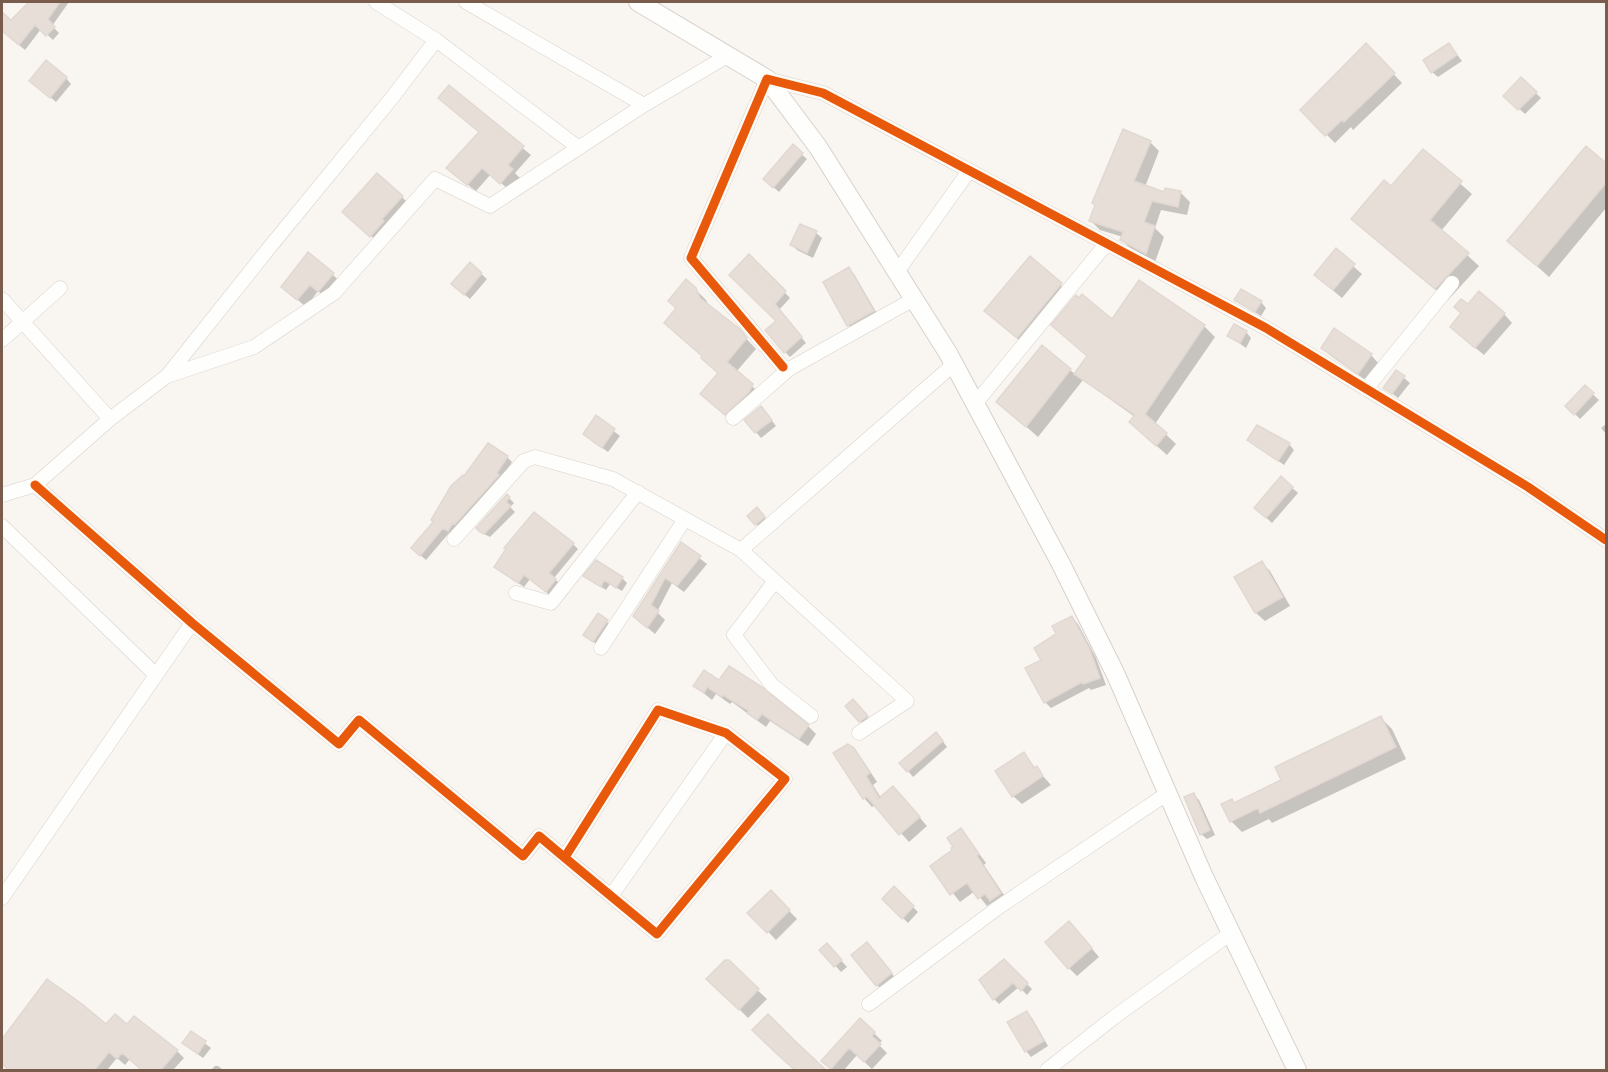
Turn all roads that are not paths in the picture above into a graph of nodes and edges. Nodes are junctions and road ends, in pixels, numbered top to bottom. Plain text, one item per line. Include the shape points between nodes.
1 (376, 2) edge
2 (466, 2) edge
3 (638, 2) edge
4 (436, 40) junction
5 (729, 55) junction
6 (767, 79) junction
7 (644, 105) junction
8 (579, 148) junction
9 (969, 171) junction
10 (1107, 243) junction
11 (897, 272) junction
12 (1452, 283) dead end
13 (60, 288) dead end
14 (914, 298) junction
15 (2, 299) edge
16 (22, 321) junction
17 (2, 340) edge
18 (954, 364) junction
19 (783, 367) dead end
20 (167, 376) junction
21 (1366, 389) junction
22 (975, 404) junction
23 (733, 418) dead end
24 (110, 419) junction
25 (35, 485) junction
26 (638, 492) junction
27 (2, 495) edge
28 (686, 519) junction
29 (2, 526) edge
30 (454, 538) dead end
31 (1606, 540) edge
32 (741, 550) junction
33 (775, 581) junction
34 (516, 593) dead end
35 (192, 622) junction
36 (601, 648) dead end
37 (156, 675) junction
38 (811, 716) dead end
39 (726, 733) junction
40 (859, 733) dead end
41 (1168, 793) junction
42 (565, 857) junction
43 (611, 896) junction
44 (2, 898) edge
45 (1231, 933) junction
46 (869, 1004) dead end
47 (1047, 1071) edge
48 (1297, 1071) edge

1 - 4 street
2 - 7 street
3 - 5 street
4 - 8 street
4 - 20 street
5 - 6 street
5 - 7 street
6 - 9 street via 823,93
6 - 11 street via 818,147
6 - 19 street via 691,258
7 - 8 street
8 - 20 street via 490,206 435,179 334,293 254,347
9 - 10 street
9 - 11 street
10 - 21 street via 1266,328
10 - 22 street
11 - 14 street
12 - 21 street
13 - 16 street
14 - 18 street
14 - 23 street via 789,369
15 - 16 street
16 - 17 street
16 - 24 street
18 - 22 street
18 - 32 street
20 - 24 street
21 - 31 street via 1528,487
22 - 41 street via 1061,564
24 - 25 street
25 - 27 street
25 - 35 street
26 - 28 street
26 - 30 street via 613,478 535,457 524,461
26 - 34 street via 551,603
28 - 32 street
28 - 36 street
29 - 37 street
32 - 33 street
33 - 38 street via 734,635 772,685
33 - 40 street via 907,701
35 - 37 street
35 - 42 street via 339,744 359,720 523,856 539,836
37 - 44 street
39 - 42 street via 658,710
39 - 43 street
39 - 43 street via 785,779 657,934
41 - 45 street
41 - 46 street via 999,908
42 - 43 street
45 - 47 street
45 - 48 street

